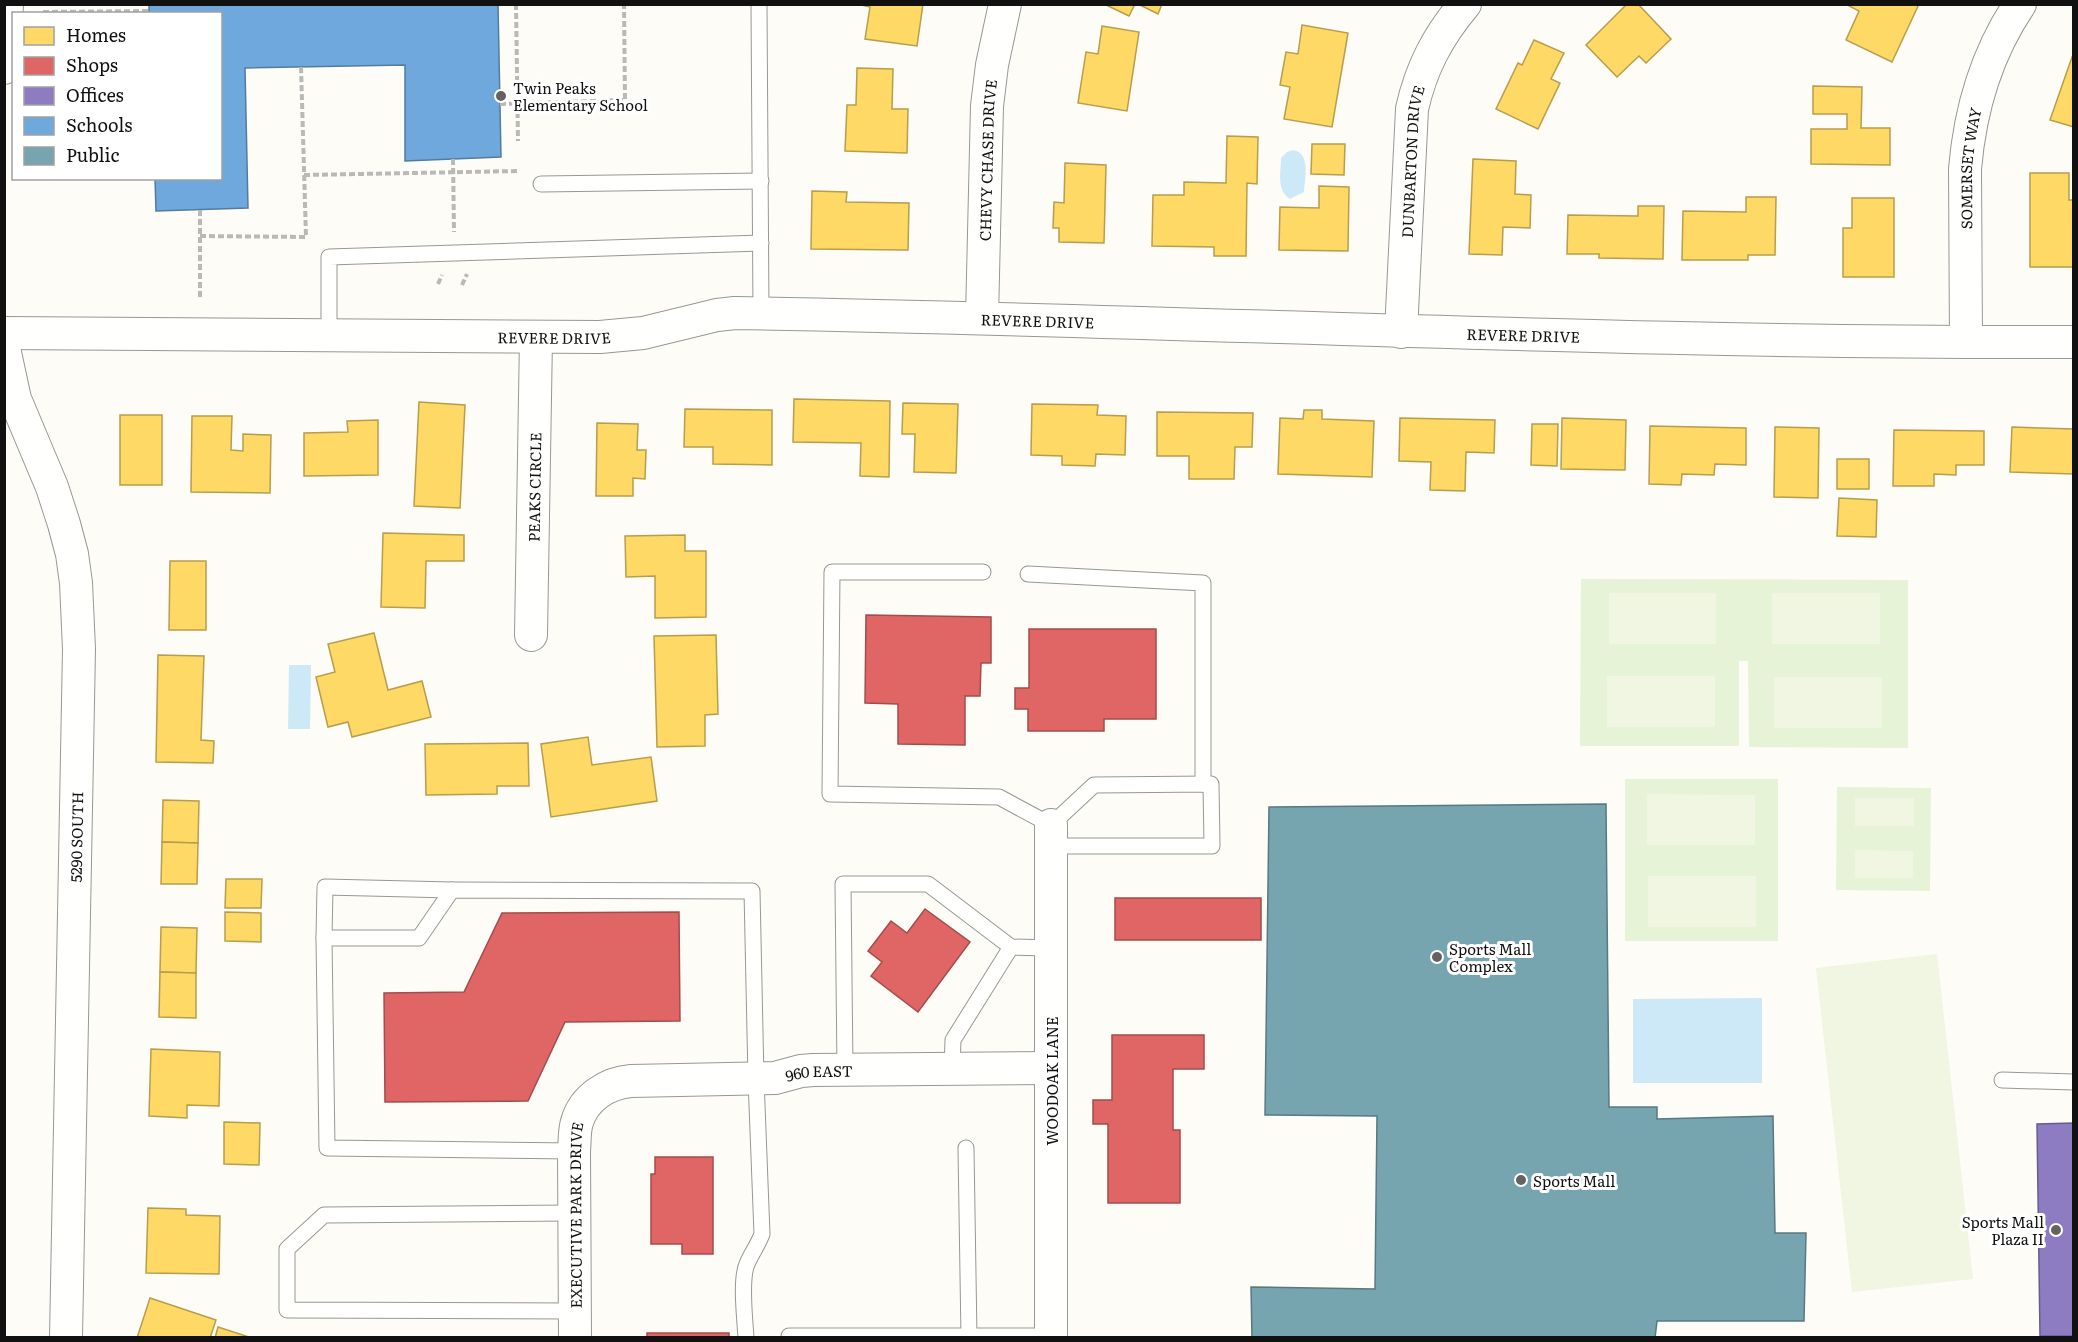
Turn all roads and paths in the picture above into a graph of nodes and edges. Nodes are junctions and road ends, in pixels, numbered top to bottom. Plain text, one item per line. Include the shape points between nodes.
1 (7, 4) edge
2 (516, 4) edge
3 (624, 4) edge
4 (759, 4) edge
5 (1005, 4) edge
6 (1465, 4) edge
7 (2020, 4) edge
8 (149, 11) dead end
9 (43, 12) edge
10 (301, 67) dead end
11 (4, 68) edge
12 (518, 103) junction
13 (500, 104) dead end
14 (518, 141) dead end
15 (453, 159) dead end
16 (519, 171) dead end
17 (453, 172) junction
18 (304, 175) junction
19 (761, 181) junction
20 (541, 184) dead end
21 (200, 210) dead end
22 (454, 233) dead end
23 (200, 236) junction
24 (761, 243) junction
25 (200, 300) dead end
26 (761, 314) junction
27 (982, 318) junction
28 (1401, 332) junction
29 (4, 333) edge
30 (329, 335) junction
31 (536, 338) junction
32 (1966, 342) junction
33 (2073, 342) edge
34 (4, 348) edge
35 (983, 572) dead end
36 (1028, 574) dead end
37 (531, 635) dead end
38 (1203, 784) junction
39 (1051, 835) junction
40 (452, 890) junction
41 (324, 938) junction
42 (1011, 947) junction
43 (1051, 948) junction
44 (1051, 1068) junction
45 (845, 1069) junction
46 (952, 1069) junction
47 (756, 1079) junction
48 (2002, 1080) dead end
49 (2073, 1082) edge
50 (593, 1097) joint
51 (966, 1148) dead end
52 (574, 1151) junction
53 (574, 1213) junction
54 (575, 1324) edge
55 (789, 1336) edge
56 (969, 1337) edge
57 (1051, 1337) edge
58 (66, 1338) edge
59 (746, 1338) edge

1 - 11 street
2 - 12 path
3 - 12 path via 625,100
4 - 19 lane
5 - 27 street, CHEVY CHASE DRIVE via 987,106
6 - 28 street, DUNBARTON DRIVE via 1429,56 1412,109
7 - 32 street, SOMERSET WAY via 1990,58 1968,141
8 - 9 path
10 - 18 path
12 - 13 path
12 - 14 path
15 - 17 path
16 - 17 path
17 - 18 path
17 - 22 path
18 - 23 path via 306,237
19 - 20 lane
19 - 24 lane
21 - 23 path
23 - 25 path
24 - 26 lane
24 - 30 lane via 329,257
26 - 27 street, REVERE DRIVE
26 - 31 street, REVERE DRIVE via 717,315 621,336
27 - 28 street, REVERE DRIVE
28 - 32 street, REVERE DRIVE
29 - 30 street, REVERE DRIVE
30 - 31 street, REVERE DRIVE
31 - 37 street, PEAKS CIRCLE
32 - 33 street, REVERE DRIVE
34 - 58 street, 5290 SOUTH via 15,399 64,524 72,554 78,615
35 - 39 lane via 832,572 830,794 999,797
36 - 38 lane via 1203,583
38 - 39 lane via 1094,785
38 - 39 lane via 1211,784 1212,846
39 - 43 street, WOODOAK LANE
40 - 41 lane via 420,938
40 - 41 lane via 324,887
40 - 47 lane via 752,891
41 - 52 lane via 327,1148
42 - 43 lane
42 - 45 lane via 928,884 843,884
42 - 46 lane via 953,1040
43 - 44 street, WOODOAK LANE
44 - 46 street, 960 EAST
44 - 57 street, WOODOAK LANE
45 - 46 street, 960 EAST
45 - 47 street, 960 EAST
47 - 50 street, 960 EAST via 631,1081 611,1084
47 - 59 lane via 762,1234 744,1277
48 - 49 lane
50 - 52 street, EXECUTIVE PARK DRIVE via 576,1123
51 - 56 lane
52 - 53 street, EXECUTIVE PARK DRIVE
53 - 54 street, EXECUTIVE PARK DRIVE
53 - 54 lane via 324,1215 287,1249 287,1310
55 - 56 lane
56 - 57 lane

